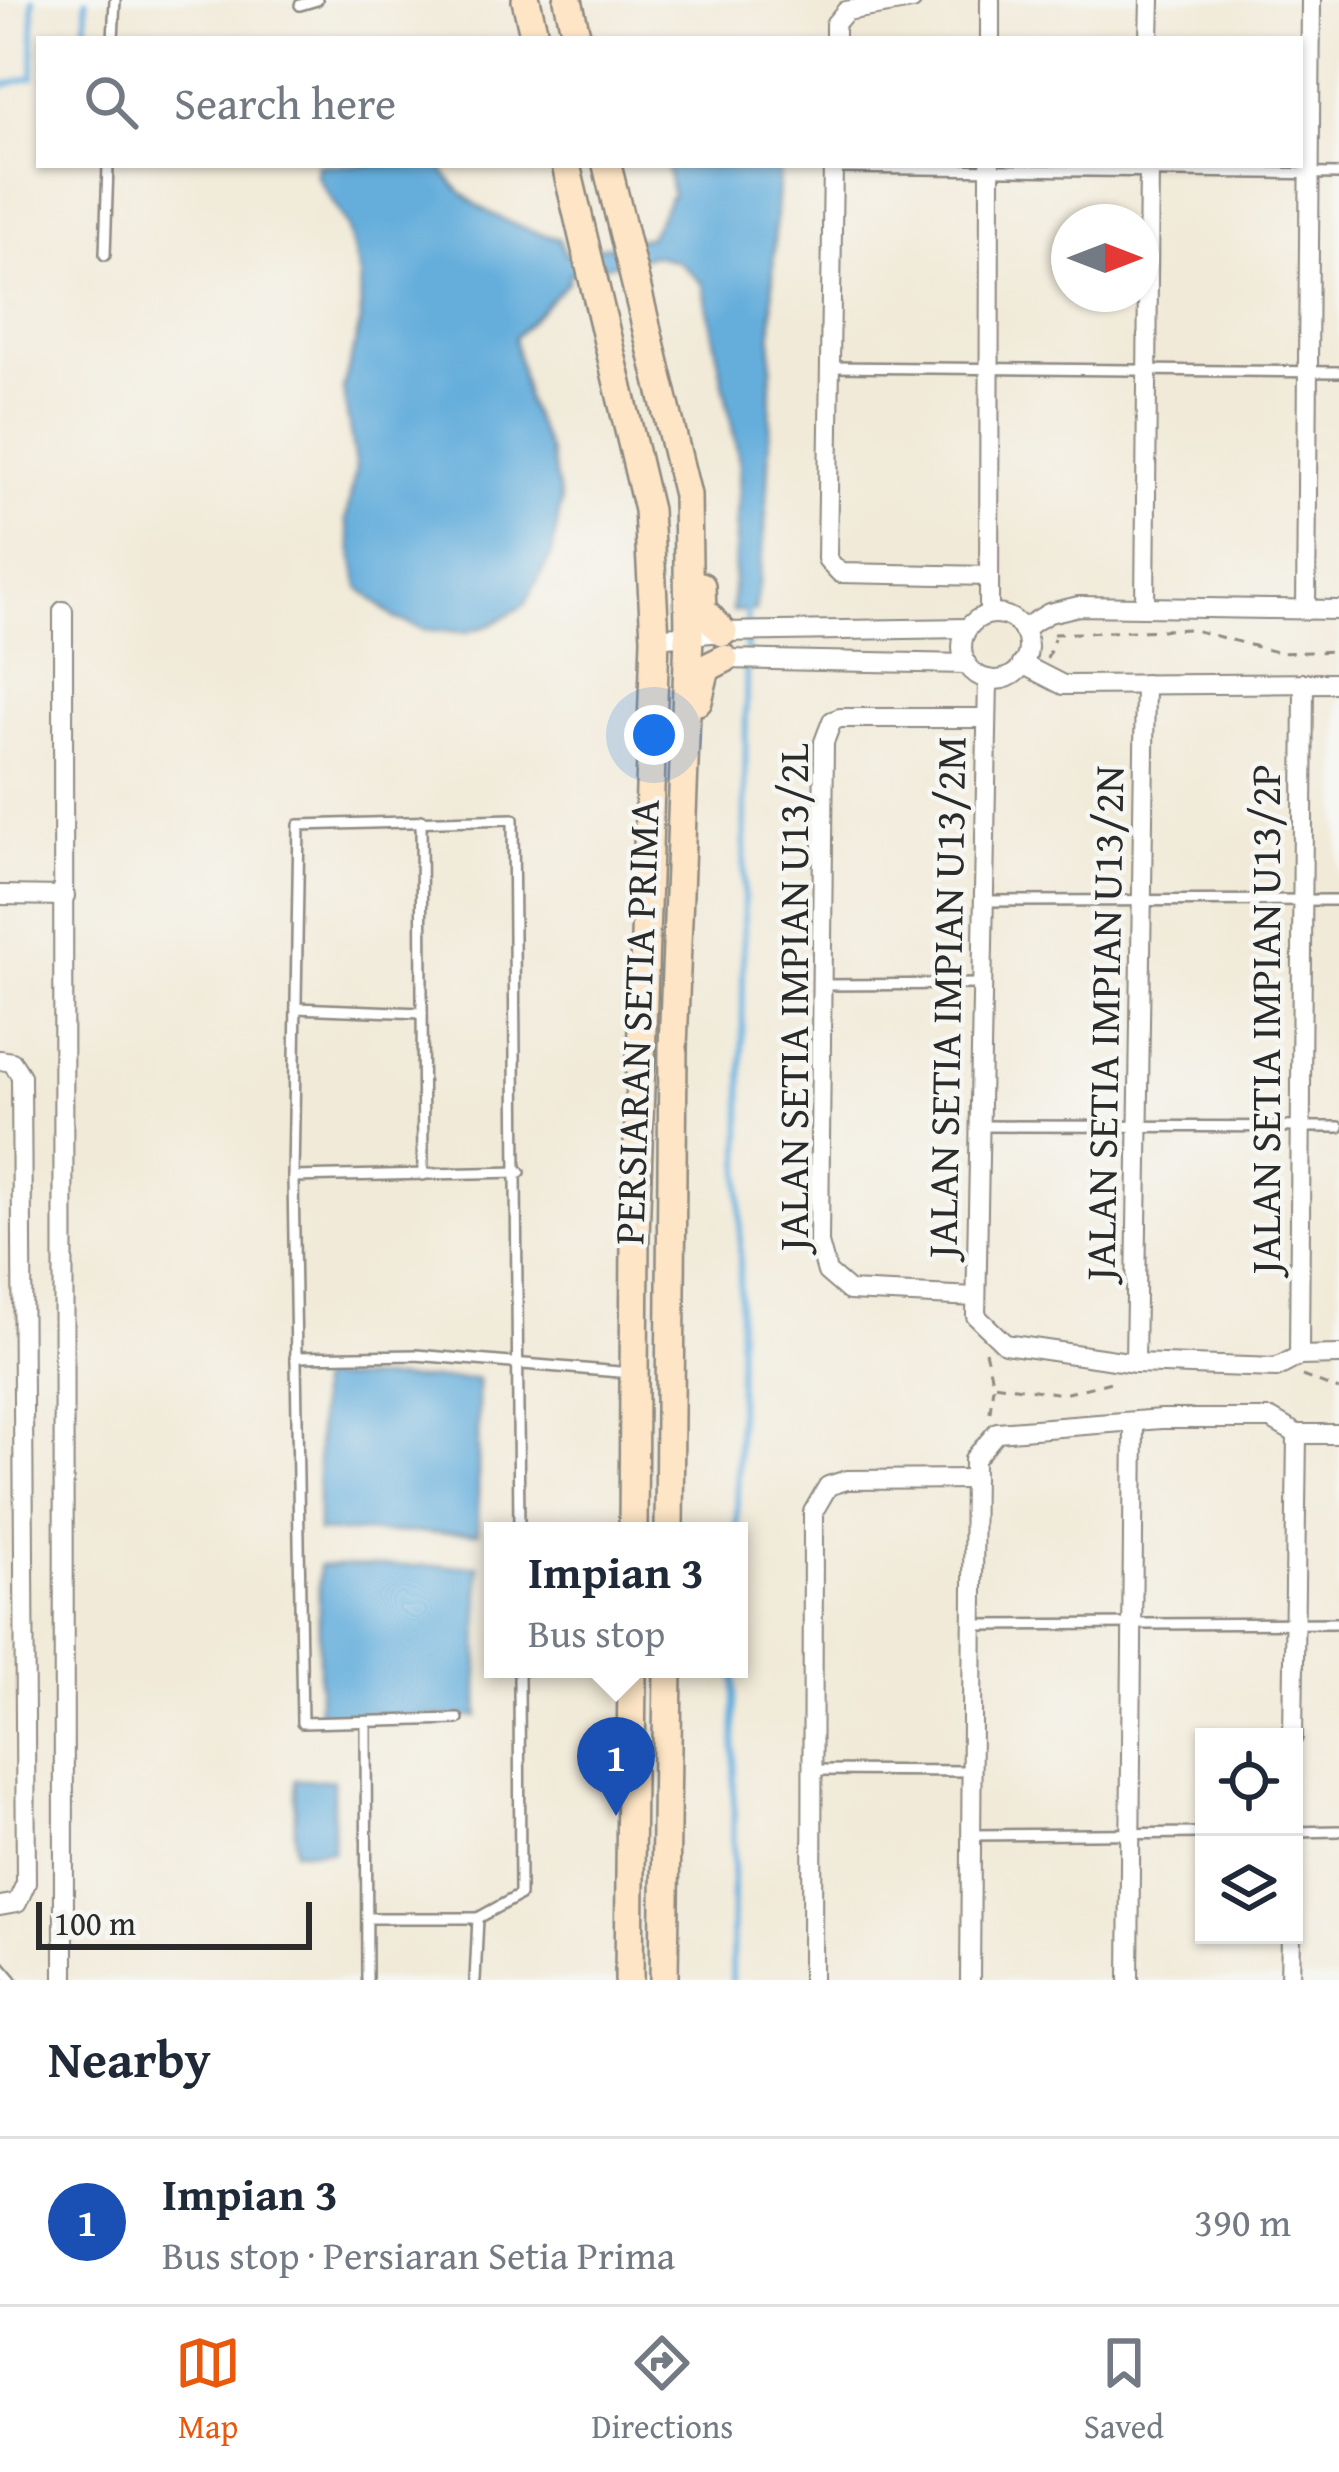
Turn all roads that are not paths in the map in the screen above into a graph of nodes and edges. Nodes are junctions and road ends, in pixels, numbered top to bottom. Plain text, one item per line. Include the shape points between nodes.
1 (115, 0) edge
2 (317, 0) edge
3 (526, 0) edge
4 (568, 0) edge
5 (595, 0) edge
6 (913, 0) edge
7 (990, 0) edge
8 (1150, 0) edge
9 (1311, 0) edge
10 (300, 5) dead end
11 (576, 35) edge
12 (113, 36) edge
13 (535, 36) edge
14 (835, 36) edge
15 (990, 36) edge
16 (1150, 36) edge
17 (108, 168) edge
18 (567, 168) edge
19 (608, 168) edge
20 (833, 168) edge
21 (990, 168) edge
22 (1070, 168) edge
23 (1149, 169) edge
24 (1310, 174) junction
25 (1339, 174) edge
26 (105, 255) dead end
27 (830, 367) junction
28 (989, 368) junction
29 (1147, 370) junction
30 (1308, 372) junction
31 (1339, 372) edge
32 (687, 495) junction
33 (989, 576) junction
34 (1145, 607) junction
35 (1306, 610) junction
36 (1339, 610) edge
37 (63, 611) dead end
38 (988, 614) junction
39 (967, 628) junction
40 (1022, 628) junction
41 (877, 630) junction
42 (689, 635) junction
43 (655, 638) junction
44 (724, 641) junction
45 (876, 662) junction
46 (967, 664) junction
47 (1022, 664) junction
48 (988, 679) junction
49 (1304, 683) junction
50 (1339, 683) edge
51 (1145, 684) junction
52 (987, 718) junction
53 (422, 820) junction
54 (683, 890) junction
55 (0, 895) edge
56 (64, 896) junction
57 (1302, 900) junction
58 (1339, 900) edge
59 (984, 901) junction
60 (1142, 901) junction
61 (821, 985) junction
62 (982, 985) junction
63 (296, 1008) junction
64 (422, 1013) junction
65 (673, 1048) junction
66 (0, 1060) edge
67 (980, 1126) junction
68 (1138, 1126) junction
69 (1300, 1127) junction
70 (1339, 1127) edge
71 (520, 1172) junction
72 (423, 1174) junction
73 (293, 1178) junction
74 (0, 1233) edge
75 (24, 1233) junction
76 (635, 1238) junction
77 (976, 1306) junction
78 (1299, 1355) junction
79 (1339, 1355) edge
80 (295, 1357) junction
81 (518, 1361) junction
82 (1135, 1363) junction
83 (634, 1373) junction
84 (1134, 1422) junction
85 (1297, 1433) junction
86 (1339, 1434) edge
87 (974, 1479) junction
88 (519, 1522) edge
89 (633, 1522) edge
90 (669, 1522) edge
91 (1295, 1623) junction
92 (1339, 1623) edge
93 (1132, 1624) junction
94 (973, 1625) junction
95 (519, 1678) edge
96 (632, 1678) edge
97 (668, 1678) edge
98 (668, 1712) junction
99 (458, 1719) dead end
100 (366, 1722) junction
101 (1293, 1728) edge
102 (813, 1771) junction
103 (972, 1771) junction
104 (1303, 1832) edge
105 (1339, 1832) edge
106 (1130, 1833) junction
107 (1195, 1833) edge
108 (971, 1835) junction
109 (0, 1906) edge
110 (370, 1918) junction
111 (478, 1918) junction
112 (1291, 1944) edge
113 (0, 1966) edge
114 (12, 1980) edge
115 (64, 1980) edge
116 (367, 1980) edge
117 (475, 1980) edge
118 (629, 1980) edge
119 (664, 1980) edge
120 (683, 1980) edge
121 (812, 1980) edge
122 (970, 1980) edge
123 (1129, 1980) edge
124 (1290, 1980) edge

1 - 12 lane
2 - 10 lane
3 - 13 street
4 - 11 street
5 - 11 street
6 - 14 street via 847,11
7 - 15 street
8 - 16 street
9 - 24 street
17 - 26 lane
18 - 43 street, PERSIARAN SETIA PRIMA via 648,510
19 - 32 street, PERSIARAN SETIA PRIMA
20 - 27 street
21 - 28 street
22 - 23 lane
23 - 24 lane
23 - 29 street
24 - 25 lane
24 - 30 street
27 - 28 lane
27 - 33 street via 827,559 840,573
28 - 29 lane
28 - 33 street
29 - 30 lane
29 - 34 street
30 - 31 lane
30 - 35 street
32 - 42 street, PERSIARAN SETIA PRIMA
32 - 44 street via 701,523 702,610
33 - 38 street
34 - 35 street
34 - 40 street via 1079,606
35 - 36 street
37 - 56 street
38 - 39 street
38 - 40 street
39 - 41 street
39 - 46 street
40 - 47 street
41 - 44 street
41 - 45 street
42 - 43 street
42 - 44 street
42 - 54 street, PERSIARAN SETIA PRIMA
43 - 76 street, PERSIARAN SETIA PRIMA
44 - 45 street via 789,659
44 - 54 street via 699,682 696,842
45 - 46 street
46 - 48 street
47 - 48 street
47 - 51 street via 1063,685
48 - 52 street, JALAN SETIA IMPIAN U13/2M
49 - 50 street
49 - 51 street
49 - 57 street, JALAN SETIA IMPIAN U13/2P
51 - 60 street, JALAN SETIA IMPIAN U13/2N
52 - 59 street, JALAN SETIA IMPIAN U13/2M
52 - 61 street, JALAN SETIA IMPIAN U13/2L via 832,721 824,742
53 - 63 lane via 299,825
53 - 64 lane
53 - 71 lane via 513,819
54 - 65 street, PERSIARAN SETIA PRIMA
55 - 56 street
56 - 115 street
57 - 58 lane
57 - 60 lane
57 - 69 street, JALAN SETIA IMPIAN U13/2P
59 - 60 lane
59 - 62 street, JALAN SETIA IMPIAN U13/2M
60 - 68 street, JALAN SETIA IMPIAN U13/2N
61 - 62 lane
61 - 77 street, JALAN SETIA IMPIAN U13/2L via 819,1243 827,1272 849,1291
62 - 67 street, JALAN SETIA IMPIAN U13/2M
63 - 64 lane
63 - 73 lane
64 - 72 lane
65 - 76 street via 656,1117 654,1230
65 - 90 street, PERSIARAN SETIA PRIMA
66 - 75 street via 21,1076
67 - 68 lane
67 - 77 street, JALAN SETIA IMPIAN U13/2M
68 - 69 lane
68 - 82 street, JALAN SETIA IMPIAN U13/2N
69 - 70 lane
69 - 78 street, JALAN SETIA IMPIAN U13/2P
71 - 72 lane
71 - 81 lane
72 - 73 lane
73 - 80 lane
74 - 75 street
75 - 109 street via 26,1882 17,1903
76 - 83 street, PERSIARAN SETIA PRIMA
77 - 82 street via 1005,1344
78 - 79 street
78 - 82 street via 1276,1368
80 - 81 lane
80 - 100 lane via 302,1724
81 - 83 lane
81 - 88 lane
83 - 89 street, PERSIARAN SETIA PRIMA
84 - 85 street via 1271,1419
84 - 87 street via 998,1432 974,1459
84 - 93 street
85 - 86 street
85 - 91 street
87 - 94 street
87 - 102 street via 828,1486 814,1512
91 - 92 lane
91 - 93 lane
91 - 101 street
93 - 94 lane
93 - 106 street
94 - 103 street
95 - 111 lane via 520,1895
96 - 118 street
97 - 98 street
98 - 119 street
98 - 120 street via 683,1761
99 - 100 lane
100 - 110 lane
102 - 103 lane
102 - 121 street
103 - 108 street
104 - 105 lane
106 - 107 lane
106 - 108 lane
106 - 123 street
108 - 122 street
110 - 111 lane
110 - 116 lane
111 - 117 lane
112 - 124 street
113 - 114 lane

